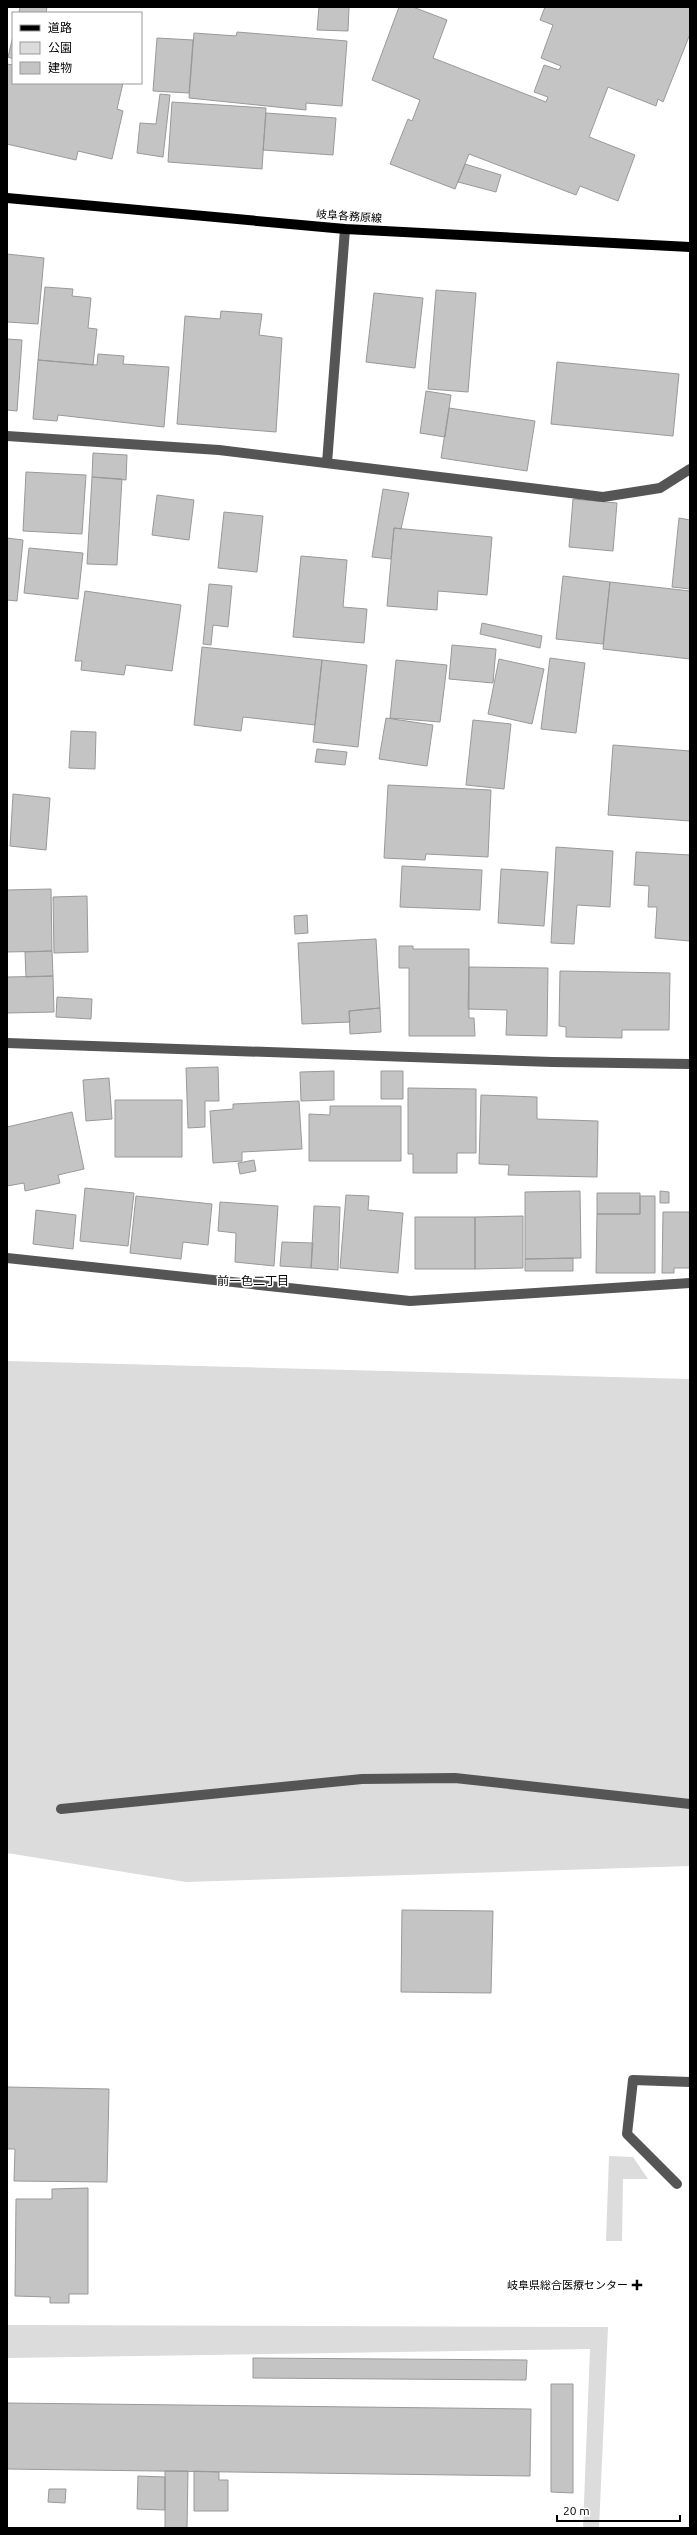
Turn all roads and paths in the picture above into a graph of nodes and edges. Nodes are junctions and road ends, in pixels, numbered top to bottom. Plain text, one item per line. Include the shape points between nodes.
1 (7, 198) edge
2 (345, 229) junction
3 (690, 247) edge
4 (7, 436) edge
5 (327, 463) junction
6 (690, 469) edge
7 (7, 1043) edge
8 (690, 1064) edge
9 (7, 1258) edge
10 (690, 1282) edge
11 (690, 1804) edge
12 (61, 1809) dead end
13 (690, 2082) edge
14 (677, 2184) dead end

1 - 2 main road, 岐阜各務原線
2 - 3 main road, 岐阜各務原線
2 - 5 street
4 - 5 street via 219,450
5 - 6 street via 603,497 660,488
7 - 8 street
9 - 10 street via 410,1301
11 - 12 street via 455,1778 362,1779
13 - 14 street via 633,2080 627,2134

